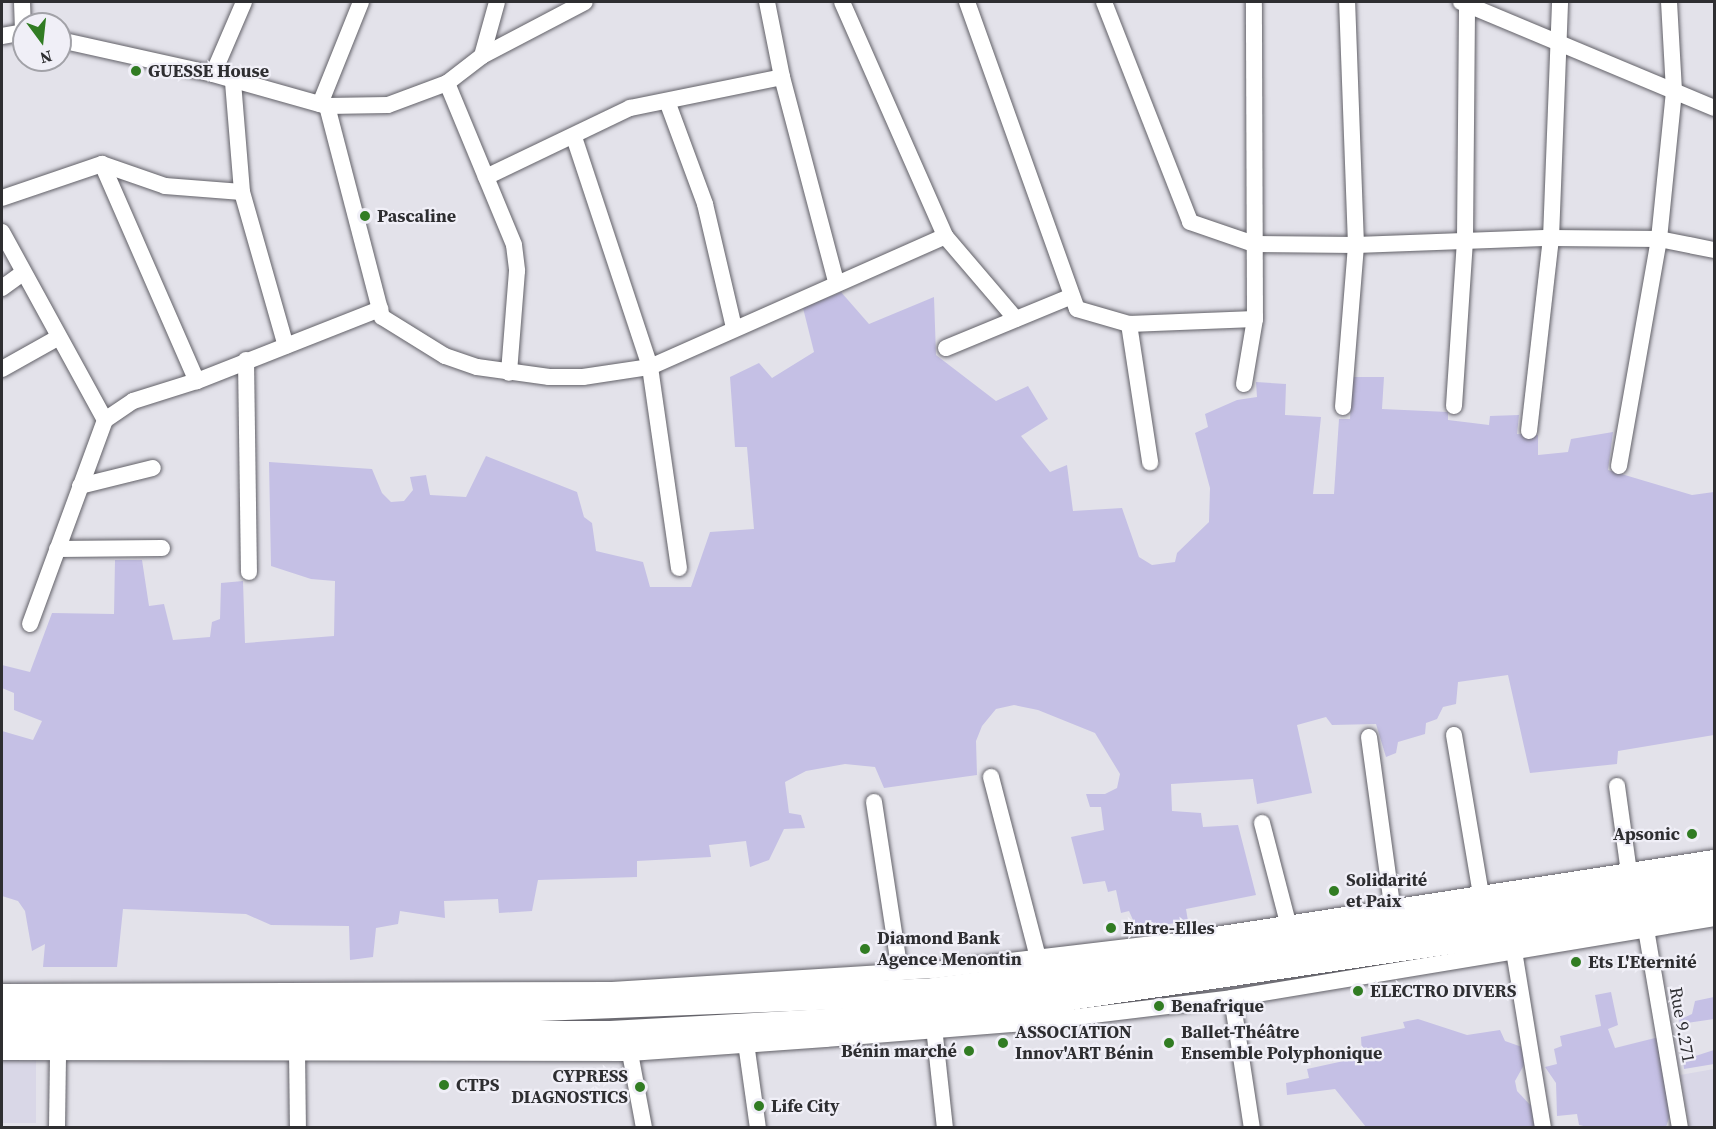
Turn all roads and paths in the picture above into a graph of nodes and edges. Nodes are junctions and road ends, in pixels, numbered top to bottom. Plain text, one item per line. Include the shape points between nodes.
1 (244, 2) edge
2 (361, 2) edge
3 (497, 2) edge
4 (585, 2) edge
5 (767, 2) edge
6 (842, 2) edge
7 (967, 2) edge
8 (1104, 2) edge
9 (1254, 2) edge
10 (1347, 2) edge
11 (1465, 2) edge
12 (1560, 2) edge
13 (1669, 2) edge
14 (1558, 39) junction
15 (72, 43) edge
16 (482, 56) junction
17 (213, 74) junction
18 (782, 77) junction
19 (233, 82) junction
20 (447, 83) junction
21 (1674, 91) junction
22 (667, 101) junction
23 (324, 105) junction
24 (1714, 108) edge
25 (574, 137) junction
26 (102, 164) junction
27 (486, 177) junction
28 (242, 192) junction
29 (2, 198) edge
30 (2, 232) edge
31 (945, 236) junction
32 (1551, 238) junction
33 (1465, 239) junction
34 (1659, 239) junction
35 (1254, 244) junction
36 (1356, 245) junction
37 (1714, 250) edge
38 (23, 273) junction
39 (836, 282) junction
40 (2, 288) edge
41 (1072, 296) junction
42 (380, 309) junction
43 (1016, 319) junction
44 (1255, 319) junction
45 (1129, 324) junction
46 (734, 328) junction
47 (59, 337) junction
48 (286, 346) junction
49 (946, 348) dead end
50 (246, 360) junction
51 (650, 367) junction
52 (2, 369) edge
53 (509, 373) junction
54 (196, 381) junction
55 (1244, 384) dead end
56 (1454, 406) dead end
57 (1343, 407) dead end
58 (105, 420) junction
59 (1529, 431) dead end
60 (1150, 462) dead end
61 (1619, 466) dead end
62 (153, 468) dead end
63 (80, 486) junction
64 (162, 548) dead end
65 (57, 549) junction
66 (679, 568) dead end
67 (249, 572) dead end
68 (30, 624) dead end
69 (1454, 735) dead end
70 (1369, 737) dead end
71 (991, 777) dead end
72 (1617, 786) dead end
73 (874, 802) dead end
74 (1262, 823) dead end
75 (1714, 858) edge
76 (1629, 872) junction
77 (1714, 876) edge
78 (1481, 894) junction
79 (1714, 901) edge
80 (1392, 906) junction
81 (1714, 918) edge
82 (1288, 923) junction
83 (1646, 929) junction
84 (1514, 951) junction
85 (1038, 957) junction
86 (900, 972) junction
87 (2, 992) edge
88 (1232, 998) junction
89 (934, 1002) junction
90 (2, 1009) edge
91 (2, 1035) edge
92 (746, 1043) junction
93 (297, 1050) junction
94 (2, 1052) edge
95 (58, 1052) junction
96 (630, 1053) junction
97 (57, 1128) edge
98 (297, 1128) edge
99 (644, 1128) edge
100 (758, 1128) edge
101 (945, 1128) edge
102 (1252, 1128) edge
103 (1543, 1128) edge
104 (1680, 1128) edge

1 - 17 street
2 - 23 street
3 - 16 street
4 - 16 street
5 - 18 street
6 - 31 street
7 - 41 street
8 - 35 street via 1190,222
9 - 35 street
10 - 36 street
11 - 14 street
11 - 33 street
12 - 14 street
13 - 21 street
14 - 21 street
14 - 32 street
15 - 17 street
16 - 20 street
17 - 19 street
18 - 22 street
18 - 39 street
19 - 23 street
19 - 28 street
20 - 23 street via 388,105
20 - 27 street
21 - 24 street
21 - 34 street
22 - 25 street via 630,108
22 - 46 street via 705,204
23 - 42 street
25 - 27 street
25 - 51 street
26 - 28 street via 165,186
26 - 29 street
26 - 54 street
27 - 53 street via 515,254
28 - 48 street
30 - 38 street
31 - 39 street
31 - 43 street
32 - 33 street
32 - 34 street
32 - 59 street
33 - 36 street
33 - 56 street
34 - 37 street
34 - 61 street
35 - 36 street
35 - 44 street
36 - 57 street
38 - 40 street
38 - 47 street
39 - 46 street
41 - 43 street
41 - 45 street via 1077,309
42 - 48 street
42 - 53 street via 382,317 445,356
43 - 49 street
44 - 45 street
44 - 55 street
45 - 60 street
46 - 51 street
47 - 52 street
47 - 58 street
48 - 50 street
50 - 54 street
50 - 67 street
51 - 53 street via 583,377
51 - 66 street
54 - 58 street via 133,401
58 - 63 street
62 - 63 street
63 - 65 street
64 - 65 street
65 - 68 street
69 - 78 street
70 - 80 street
71 - 85 street
72 - 76 street
73 - 86 street
74 - 82 street
75 - 76 street
76 - 78 street
77 - 89 highway via 1172,960
78 - 80 street
79 - 89 highway
80 - 82 street
81 - 83 street
82 - 85 street
83 - 84 street
83 - 104 street, Rue 9.271
84 - 88 street
84 - 103 street
85 - 89 street
86 - 87 street via 600,990
86 - 89 street
88 - 89 street via 1035,1022
88 - 102 street
89 - 90 highway
89 - 91 highway via 610,1034
89 - 92 street
89 - 101 street
92 - 96 street
92 - 100 street
93 - 95 street
93 - 96 street
93 - 98 street
94 - 95 street
95 - 97 street
96 - 99 street

